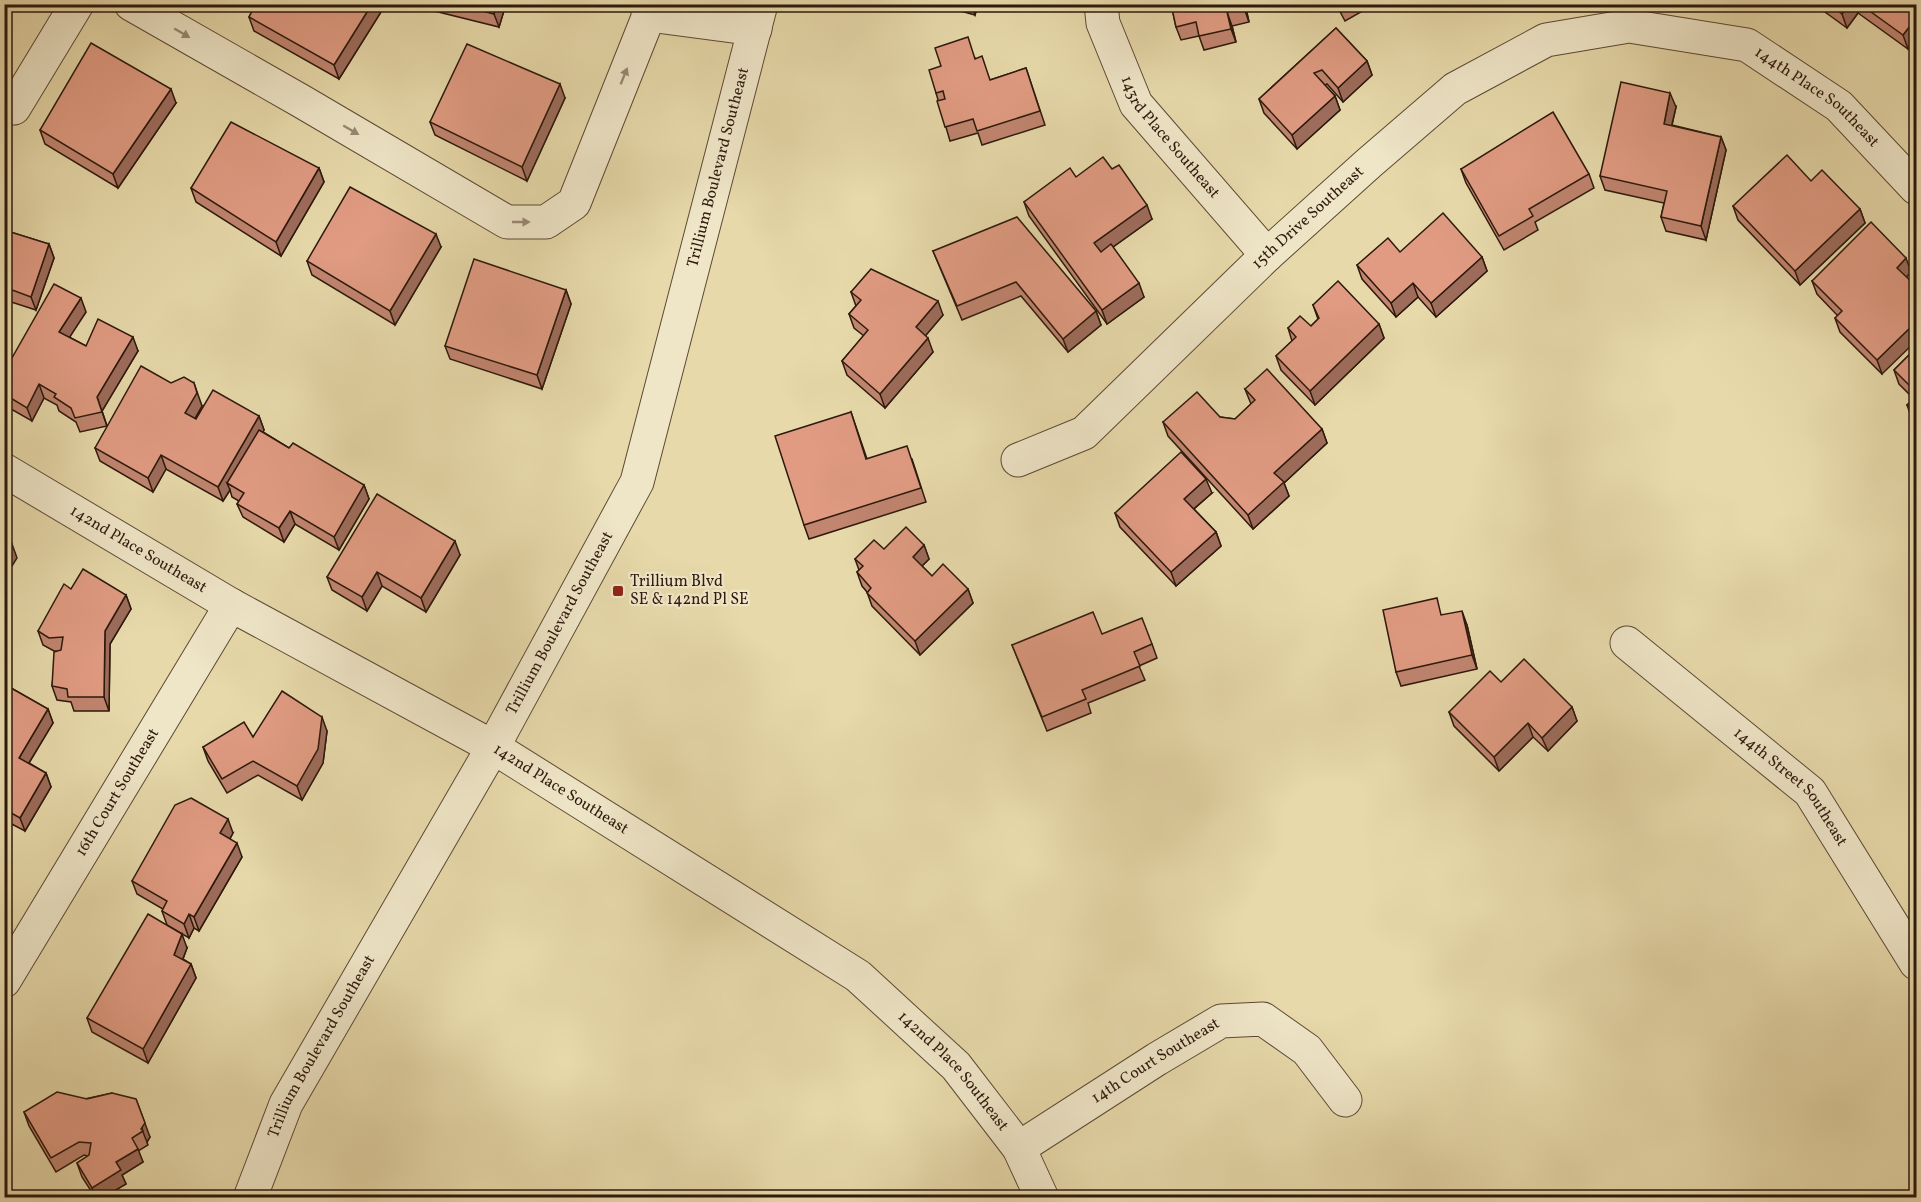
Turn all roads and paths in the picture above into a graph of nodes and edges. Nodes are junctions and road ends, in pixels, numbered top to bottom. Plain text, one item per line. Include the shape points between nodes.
1 (77, 4) edge
2 (131, 4) edge
3 (1101, 4) edge
4 (648, 10) edge
5 (758, 17) edge
6 (1629, 26) joint
7 (15, 108) dead end
8 (1917, 188) edge
9 (1267, 255) junction
10 (1018, 460) dead end
11 (4, 470) edge
12 (231, 604) junction
13 (1627, 643) dead end
14 (493, 747) junction
15 (1917, 963) edge
16 (4, 981) edge
17 (1345, 1100) dead end
18 (1019, 1148) junction
19 (250, 1197) edge
20 (1042, 1197) edge

1 - 7 street
2 -> 4 street via 507,222 546,222 574,203
3 - 9 street, 143rd Place Southeast via 1103,23 1136,104
4 - 5 street
5 - 14 street, Trillium Boulevard Southeast via 638,482
6 - 8 street, 144th Place Southeast via 1747,45 1839,106
6 - 9 street, 15th Drive Southeast via 1546,40 1455,89
9 - 10 street, 15th Drive Southeast via 1084,433
11 - 12 street, 142nd Place Southeast
12 - 14 street, 142nd Place Southeast
12 - 16 street, 16th Court Southeast
13 - 15 street, 144th Street Southeast via 1810,792
14 - 18 street, 142nd Place Southeast via 858,976 956,1066
14 - 19 street, Trillium Boulevard Southeast via 286,1104
17 - 18 street, 14th Court Southeast via 1307,1050 1263,1019 1221,1021
18 - 20 street, 142nd Place Southeast

